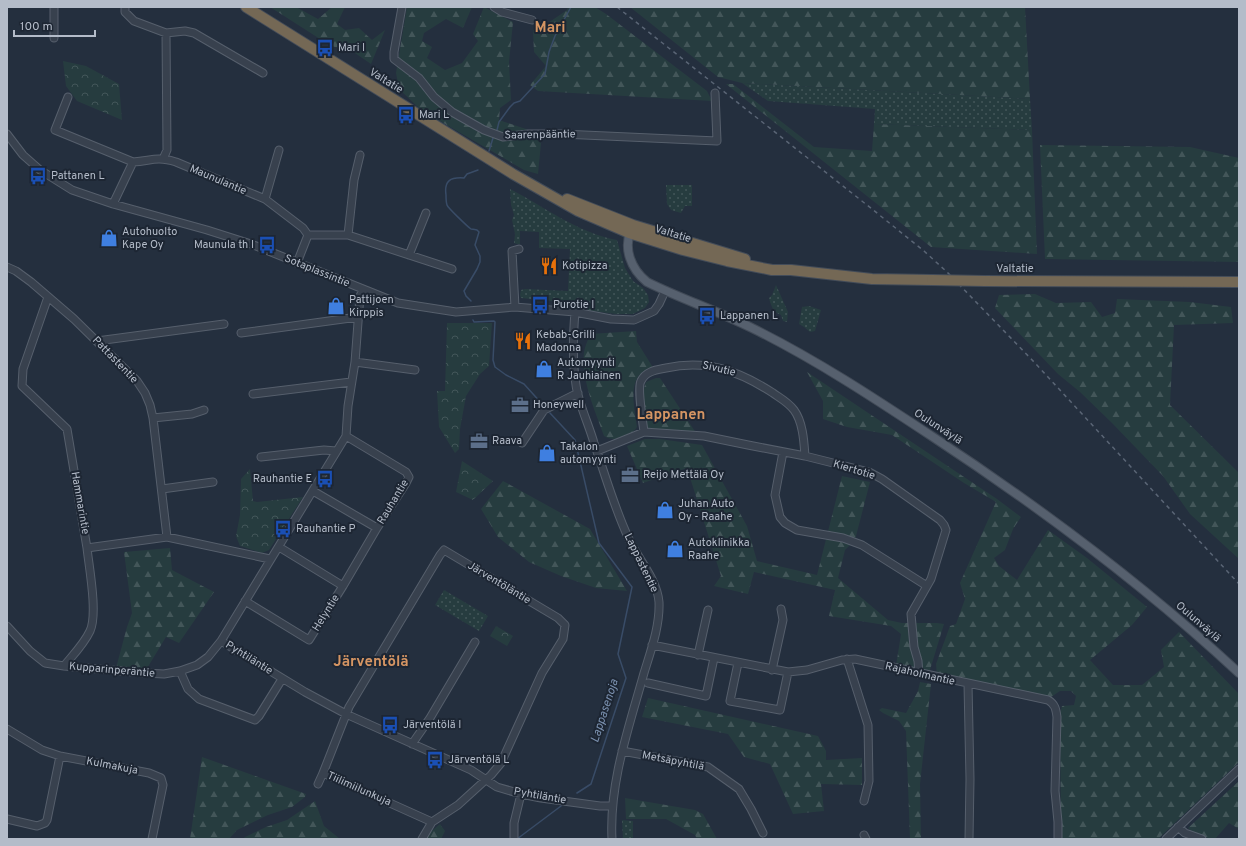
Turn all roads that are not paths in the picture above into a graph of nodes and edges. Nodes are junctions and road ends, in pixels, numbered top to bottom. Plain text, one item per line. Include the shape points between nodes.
1 (54, 7) edge
2 (125, 7) edge
3 (246, 7) edge
4 (402, 7) edge
5 (494, 7) edge
6 (532, 20) dead end
7 (166, 33) junction
8 (54, 38) dead end
9 (263, 74) dead end
10 (715, 94) dead end
11 (68, 97) dead end
12 (7, 134) edge
13 (9, 142) edge
14 (279, 150) dead end
15 (360, 155) dead end
16 (163, 158) junction
17 (133, 162) junction
18 (265, 199) junction
19 (113, 204) junction
20 (426, 212) dead end
21 (631, 229) junction
22 (308, 235) junction
23 (348, 235) junction
24 (519, 249) dead end
25 (409, 255) junction
26 (297, 262) junction
27 (7, 267) edge
28 (452, 268) dead end
29 (1239, 282) edge
30 (363, 290) junction
31 (665, 291) junction
32 (48, 297) junction
33 (515, 307) junction
34 (575, 312) junction
35 (358, 317) junction
36 (224, 324) dead end
37 (241, 333) dead end
38 (96, 341) junction
39 (355, 362) junction
40 (416, 370) dead end
41 (351, 382) junction
42 (578, 393) junction
43 (253, 394) dead end
44 (204, 410) dead end
45 (153, 418) junction
46 (644, 432) junction
47 (346, 436) junction
48 (522, 443) dead end
49 (336, 451) junction
50 (597, 451) junction
51 (783, 452) junction
52 (805, 456) junction
53 (261, 457) dead end
54 (213, 482) dead end
55 (162, 489) junction
56 (313, 491) junction
57 (377, 528) junction
58 (167, 537) junction
59 (279, 547) junction
60 (87, 548) junction
61 (270, 559) junction
62 (343, 586) junction
63 (926, 586) junction
64 (245, 601) junction
65 (781, 609) dead end
66 (708, 610) dead end
67 (7, 626) edge
68 (221, 640) junction
69 (475, 642) dead end
70 (652, 645) junction
71 (698, 655) junction
72 (714, 658) junction
73 (846, 659) junction
74 (738, 663) junction
75 (64, 666) junction
76 (772, 670) junction
77 (180, 671) junction
78 (788, 672) junction
79 (1239, 673) edge
80 (918, 674) junction
81 (282, 679) junction
82 (648, 683) dead end
83 (968, 684) junction
84 (346, 714) junction
85 (7, 729) edge
86 (412, 744) junction
87 (622, 751) junction
88 (60, 756) junction
89 (1239, 769) edge
90 (323, 773) junction
91 (486, 781) junction
92 (318, 784) dead end
93 (521, 794) junction
94 (864, 801) dead end
95 (612, 806) junction
96 (7, 820) edge
97 (432, 822) junction
98 (1178, 827) junction
99 (763, 833) dead end
100 (152, 839) edge
101 (422, 839) edge
102 (514, 839) edge
103 (612, 839) edge
104 (969, 839) edge
105 (1058, 839) edge
106 (1166, 839) edge
107 (1202, 839) edge

1 - 8 street
2 - 7 street via 125,12 134,21
3 - 21 highway, Valtatie via 513,174 578,211
4 - 10 street, Saarenpääntie via 394,59 419,78 434,97 452,112 484,130 503,137 562,134 717,141
5 - 6 street via 502,12
7 - 9 street via 194,33
7 - 16 street via 167,150
11 - 17 street via 55,130
12 - 13 street, Sotaplassintie
13 - 19 street, Sotaplassintie via 40,170 72,190
14 - 18 street
15 - 23 street via 354,180
16 - 17 street, Maunulantie
16 - 18 street, Maunulantie
17 - 19 street
18 - 22 street, Maunulantie via 303,228
19 - 26 street, Sotaplassintie via 207,230
20 - 25 street
21 - 29 highway, Valtatie, bridge via 682,250 772,270 932,280
21 - 31 main road, Oulunväylä via 628,250 634,270 647,282
22 - 23 street
22 - 26 street
23 - 25 street
24 - 33 street via 512,252
25 - 28 street
26 - 30 street, Sotaplassintie
27 - 32 street, Pattastentie via 16,271
30 - 33 street, Sotaplassintie via 398,304 456,312
30 - 35 street, Pyhtiläntie
31 - 34 street, Sotaplassintie via 654,311 634,320 611,319
31 - 79 main road, Oulunväylä via 726,316 779,343 853,385 969,461 1132,581
32 - 38 street, Pattastentie
32 - 60 street, Hammarintie via 23,368 22,386 67,429
33 - 34 street, Sotaplassintie
34 - 42 street, Lappastentie via 573,361
35 - 37 street
35 - 39 street, Pyhtiläntie
36 - 38 street
38 - 45 street, Pattastentie via 137,380 145,393
39 - 40 street
39 - 41 street, Pyhtiläntie
41 - 43 street
41 - 47 street, Pyhtiläntie
42 - 48 street via 544,410
42 - 50 street, Lappastentie
44 - 45 street via 192,414
45 - 55 street, Pattastentie
46 - 50 street, Kiertotie
46 - 51 street, Kiertotie via 704,436
46 - 52 street, Sivutie via 639,383 644,375 682,364 701,364 749,378 789,404 798,416
47 - 49 street, Pyhtiläntie
47 - 57 street, Rauhantie via 406,472 408,477
49 - 53 street
49 - 56 street, Pyhtiläntie
50 - 70 street, Lappastentie via 622,524 653,583 658,600 659,615
51 - 52 street, Kiertotie
51 - 63 street via 775,495 780,517 785,523 797,530 843,538 862,545
52 - 63 street, Kiertotie via 876,475 944,524 946,530
54 - 55 street
55 - 58 street, Pattastentie
56 - 57 street, Rauhantie
56 - 59 street, Pyhtiläntie
57 - 62 street
58 - 60 street, Hammarintie
58 - 61 street, Hammarintie
59 - 61 street, Pyhtiläntie
59 - 62 street, Helyntie
60 - 75 street via 93,620 91,630
61 - 64 street, Pyhtiläntie
62 - 64 street, Helyntie via 309,640
63 - 80 street, Kiertotie via 911,614
64 - 68 street, Pyhtiläntie
65 - 76 street via 783,620
66 - 71 street
67 - 75 street, Kupparinperäntie via 45,663
68 - 77 street, Kupparinperäntie via 202,662
68 - 81 street, Pyhtiläntie
69 - 86 street
70 - 71 street, Rajaholmantie
70 - 87 street, Lappastentie
71 - 72 street, Rajaholmantie
72 - 74 street, Rajaholmantie
72 - 82 street via 706,696
73 - 78 street, Rajaholmantie via 807,670
73 - 80 street, Rajaholmantie
73 - 94 street via 868,725 869,781
74 - 76 street, Rajaholmantie
74 - 78 street via 730,701 780,710
75 - 77 street, Kupparinperäntie via 164,674
76 - 78 street, Rajaholmantie
77 - 81 street via 188,689 199,699 255,720
80 - 83 street, Rajaholmantie
81 - 84 street, Pyhtiläntie
83 - 104 street
83 - 105 street, Rajaholmantie via 1048,700 1057,710 1055,791
84 - 86 street, Pyhtiläntie
84 - 90 street, Tiilimiilunkuja
84 - 91 street, Järventöläntie via 444,550 558,618 565,625 563,638 538,680 501,763
85 - 88 street, Kulmakuja via 42,750
86 - 91 street, Pyhtiläntie via 471,770
87 - 95 street, Lappastentie
87 - 99 street, Metsäpyhtilä via 708,767 739,789
88 - 96 street via 45,823 37,826
88 - 100 street, Kulmakuja via 149,773 162,778 163,785
89 - 98 street
90 - 92 street
90 - 97 street, Tiilimiilunkuja
91 - 93 street, Pyhtiläntie
91 - 97 street via 458,805
93 - 95 street, Pyhtiläntie
93 - 102 street via 514,823
95 - 103 street, Lappastentie
97 - 101 street
98 - 106 street
98 - 107 street via 1185,833

